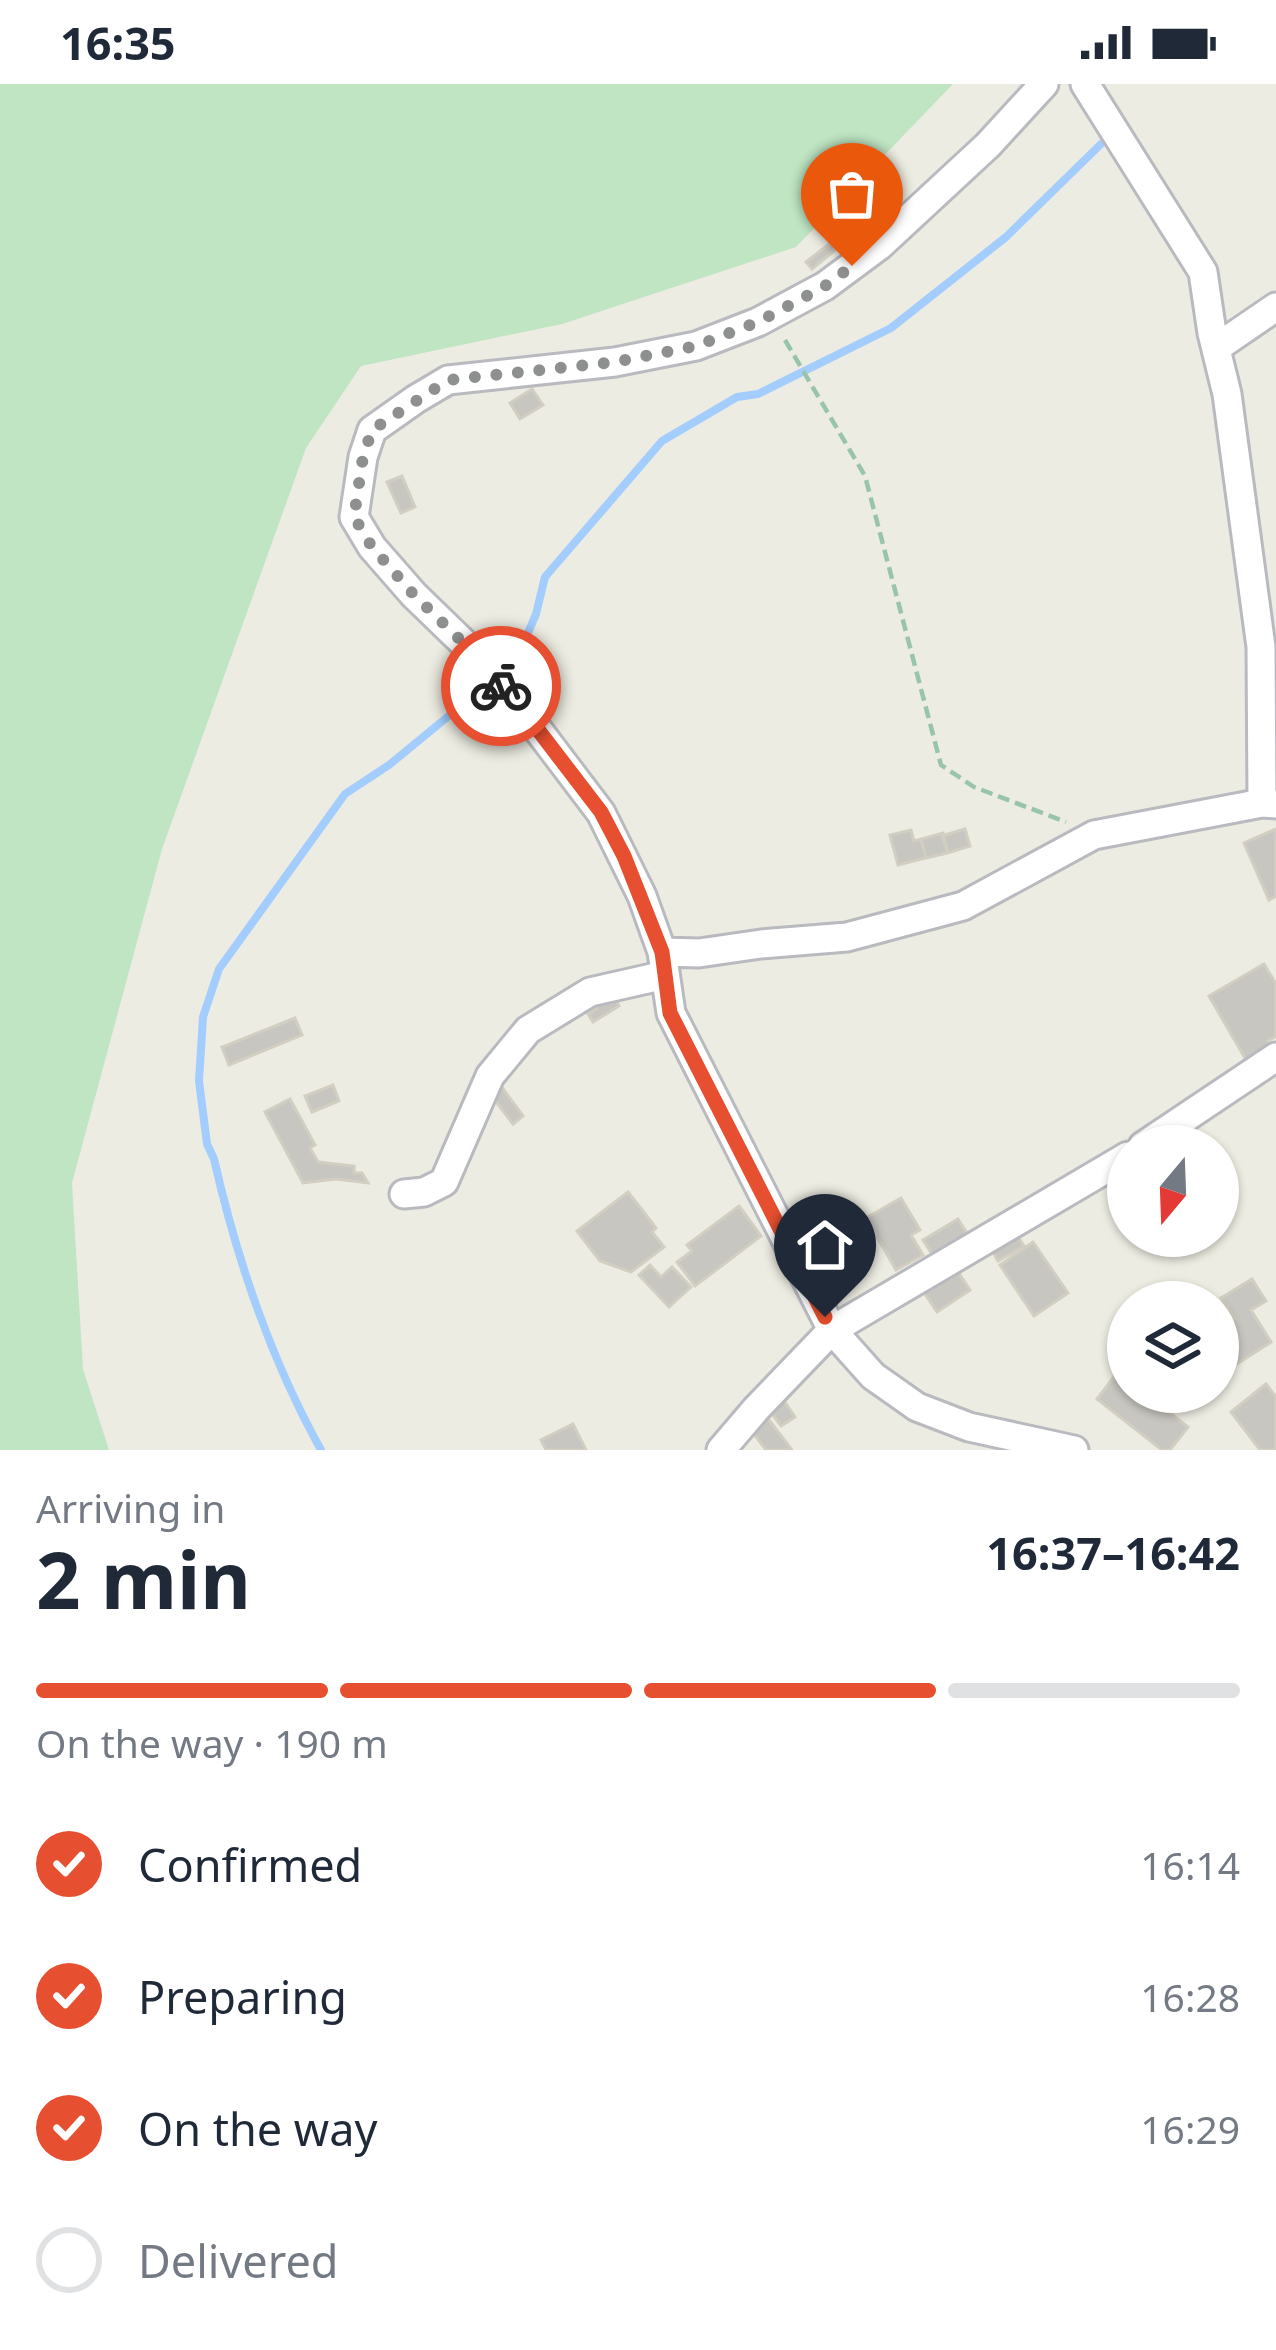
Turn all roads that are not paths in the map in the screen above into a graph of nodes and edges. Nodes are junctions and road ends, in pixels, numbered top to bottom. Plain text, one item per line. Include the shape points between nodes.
1 (1044, 84) edge
2 (1085, 84) edge
3 (1276, 308) edge
4 (1216, 348) junction
5 (1269, 803) edge
6 (663, 963) junction
7 (1276, 1057) edge
8 (1174, 1125) edge
9 (1107, 1168) edge
10 (404, 1194) dead end
11 (832, 1330) junction
12 (722, 1450) edge
13 (1074, 1450) edge

1 - 6 street via 879,246 758,322 696,346 615,362 448,380 372,430 354,517 601,812 642,896
2 - 4 street via 1203,272
3 - 4 street
4 - 5 street via 1261,647
5 - 6 street via 1099,834 963,906 847,937
6 - 10 street via 590,992 528,1030 490,1076 444,1182
6 - 11 street via 670,1013
7 - 8 street
9 - 11 street
11 - 12 street
11 - 13 street via 873,1376 917,1407

